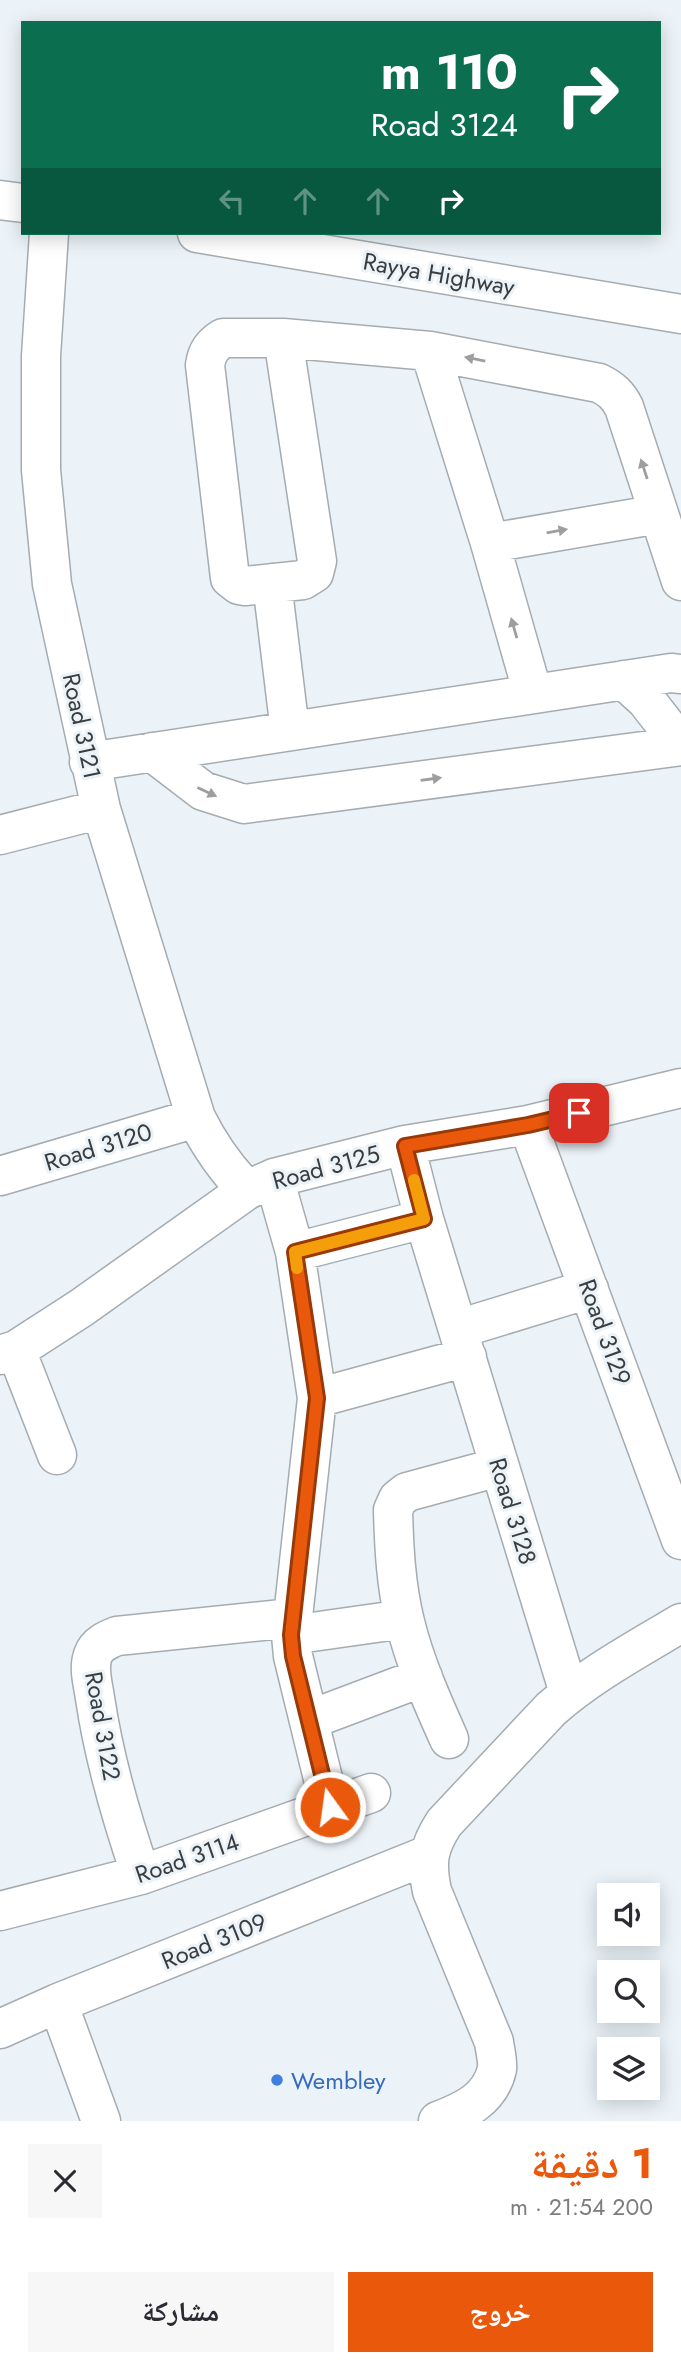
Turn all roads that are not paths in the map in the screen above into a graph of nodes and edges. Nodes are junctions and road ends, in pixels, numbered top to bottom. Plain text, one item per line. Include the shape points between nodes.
1 (0, 200) edge
2 (21, 203) edge
3 (49, 235) edge
4 (209, 235) edge
5 (681, 314) edge
6 (283, 338) junction
7 (430, 351) junction
8 (659, 514) junction
9 (490, 543) junction
10 (681, 581) edge
11 (272, 583) junction
12 (681, 674) edge
13 (624, 680) junction
14 (533, 694) junction
15 (290, 731) junction
16 (681, 746) edge
17 (152, 752) junction
18 (89, 762) junction
19 (101, 809) junction
20 (0, 835) edge
21 (681, 1088) edge
22 (196, 1118) junction
23 (528, 1125) junction
24 (405, 1146) junction
25 (0, 1176) edge
26 (261, 1184) junction
27 (424, 1219) junction
28 (295, 1252) junction
29 (589, 1289) junction
30 (463, 1343) junction
31 (8, 1352) edge
32 (317, 1398) junction
33 (57, 1455) dead end
34 (499, 1467) junction
35 (681, 1540) edge
36 (404, 1619) junction
37 (681, 1623) edge
38 (292, 1627) junction
39 (422, 1677) junction
40 (569, 1693) junction
41 (309, 1720) junction
42 (449, 1739) dead end
43 (371, 1793) dead end
44 (330, 1807) junction
45 (428, 1856) junction
46 (141, 1875) junction
47 (0, 1911) edge
48 (58, 2003) junction
49 (0, 2029) edge
50 (101, 2121) edge
51 (438, 2121) edge

1 - 2 street
3 - 18 street, Road 3121 via 41,356 41,470 52,584
4 - 5 street, Rayya Highway
6 - 7 street
6 - 11 street via 317,567 309,578
6 - 11 street via 223,338 213,344 205,365 230,578 239,585
8 -> 7 street via 624,407 608,387
7 - 9 street
9 -> 8 street
8 - 10 street
14 -> 9 street
11 - 15 street
12 - 13 street
13 - 14 street
13 - 16 street via 652,707
14 - 15 street
15 - 17 street
17 -> 16 street via 203,791 244,804
17 - 18 street
18 - 19 street, Road 3121
19 - 20 street
19 - 22 street, Road 3121
21 - 23 street, Road 3125
22 - 25 street, Road 3120
22 - 26 street, Road 3121 via 226,1169
23 - 24 street, Road 3125
23 - 29 street, Road 3129
24 - 26 street, Road 3125
24 - 27 street, Road 3128
26 - 28 street
26 - 31 street, Road 3125 via 81,1308
27 - 28 street
27 - 30 street, Road 3128
28 - 32 street
29 - 30 street
29 - 35 street, Road 3129
30 - 32 street
30 - 34 street, Road 3128
31 - 33 street, Road 3125
32 - 38 street
34 - 36 street via 407,1492 397,1499 394,1547
34 - 40 street, Road 3128
36 - 38 street
36 - 39 street
37 - 40 street
38 - 41 street via 293,1656
38 - 46 street, Road 3122 via 117,1636 98,1647 90,1668 98,1721 116,1801
39 - 41 street
39 - 42 street
40 - 45 street via 444,1823
41 - 44 street
43 - 44 street, Road 3114
44 - 46 street, Road 3114
45 - 48 street, Road 3109
45 - 51 street via 432,1891 494,2042 497,2068 487,2092 467,2110
46 - 47 street, Road 3114
48 - 49 street, Road 3109
48 - 50 street

